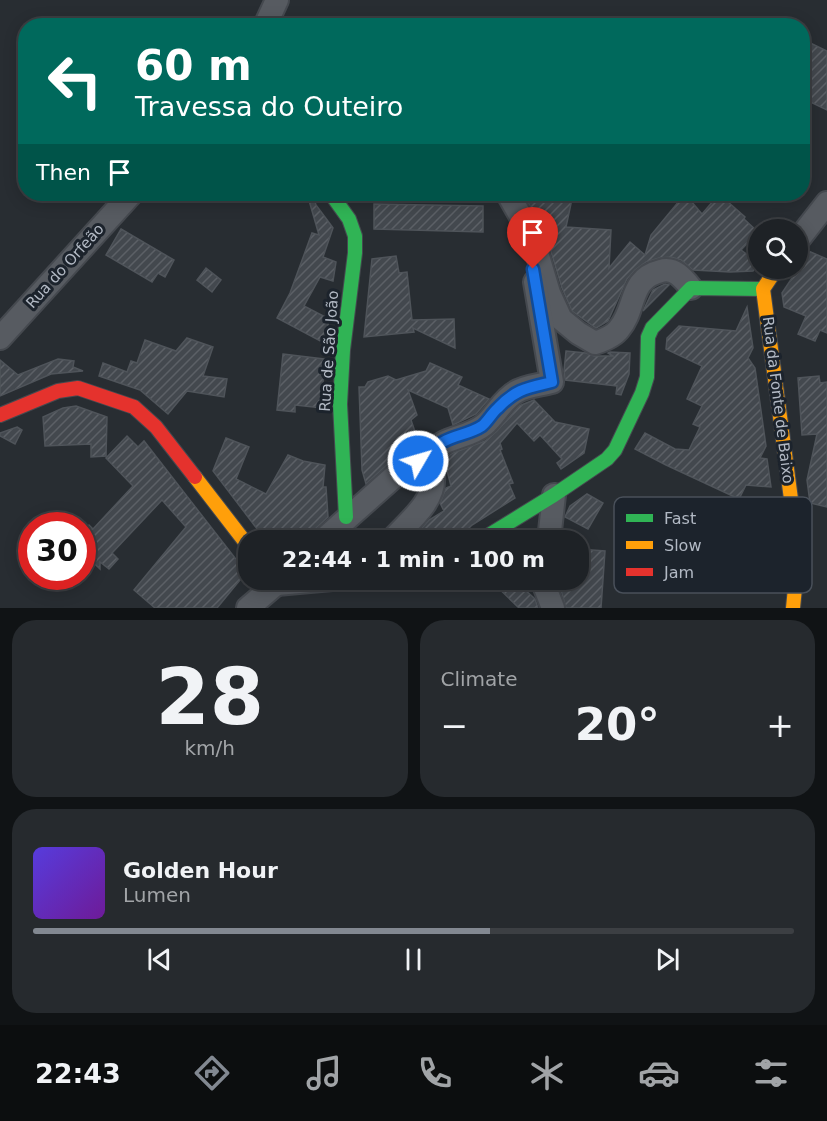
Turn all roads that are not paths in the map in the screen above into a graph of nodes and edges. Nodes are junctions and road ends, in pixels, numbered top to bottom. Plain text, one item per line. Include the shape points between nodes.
1 (277, 0) edge
2 (269, 18) edge
3 (125, 201) edge
4 (336, 201) edge
5 (512, 201) edge
6 (827, 203) edge
7 (808, 227) edge
8 (533, 243) junction
9 (770, 279) edge
10 (690, 288) junction
11 (764, 289) junction
12 (0, 338) edge
13 (0, 415) edge
14 (429, 457) junction
15 (554, 495) junction
16 (791, 497) edge
17 (346, 517) junction
18 (333, 530) edge
19 (401, 530) edge
20 (497, 530) edge
21 (550, 530) edge
22 (238, 533) edge
23 (268, 590) edge
24 (546, 590) edge
25 (794, 593) edge
26 (248, 608) edge
27 (553, 608) edge
28 (793, 608) edge

1 - 2 street
3 - 12 street, Rua do Orfeão
4 - 17 street, Rua de São João via 350,219 355,236 340,404
5 - 8 street
6 - 7 street
8 - 10 street via 561,319 596,343 619,329 641,280 666,269 681,275
8 - 14 street via 533,269 552,382 517,391 484,425 444,441 433,448
9 - 11 street
10 - 11 street
10 - 15 street via 652,328 642,393 615,450
11 - 16 street, Rua da Fonte de Baixo
13 - 22 street via 58,391 78,388 134,407 156,427
14 - 17 street via 406,466
14 - 19 street via 433,488 428,500
15 - 20 street
15 - 21 street
17 - 18 street
23 - 26 street
24 - 27 street
25 - 28 street, Rua da Fonte de Baixo

